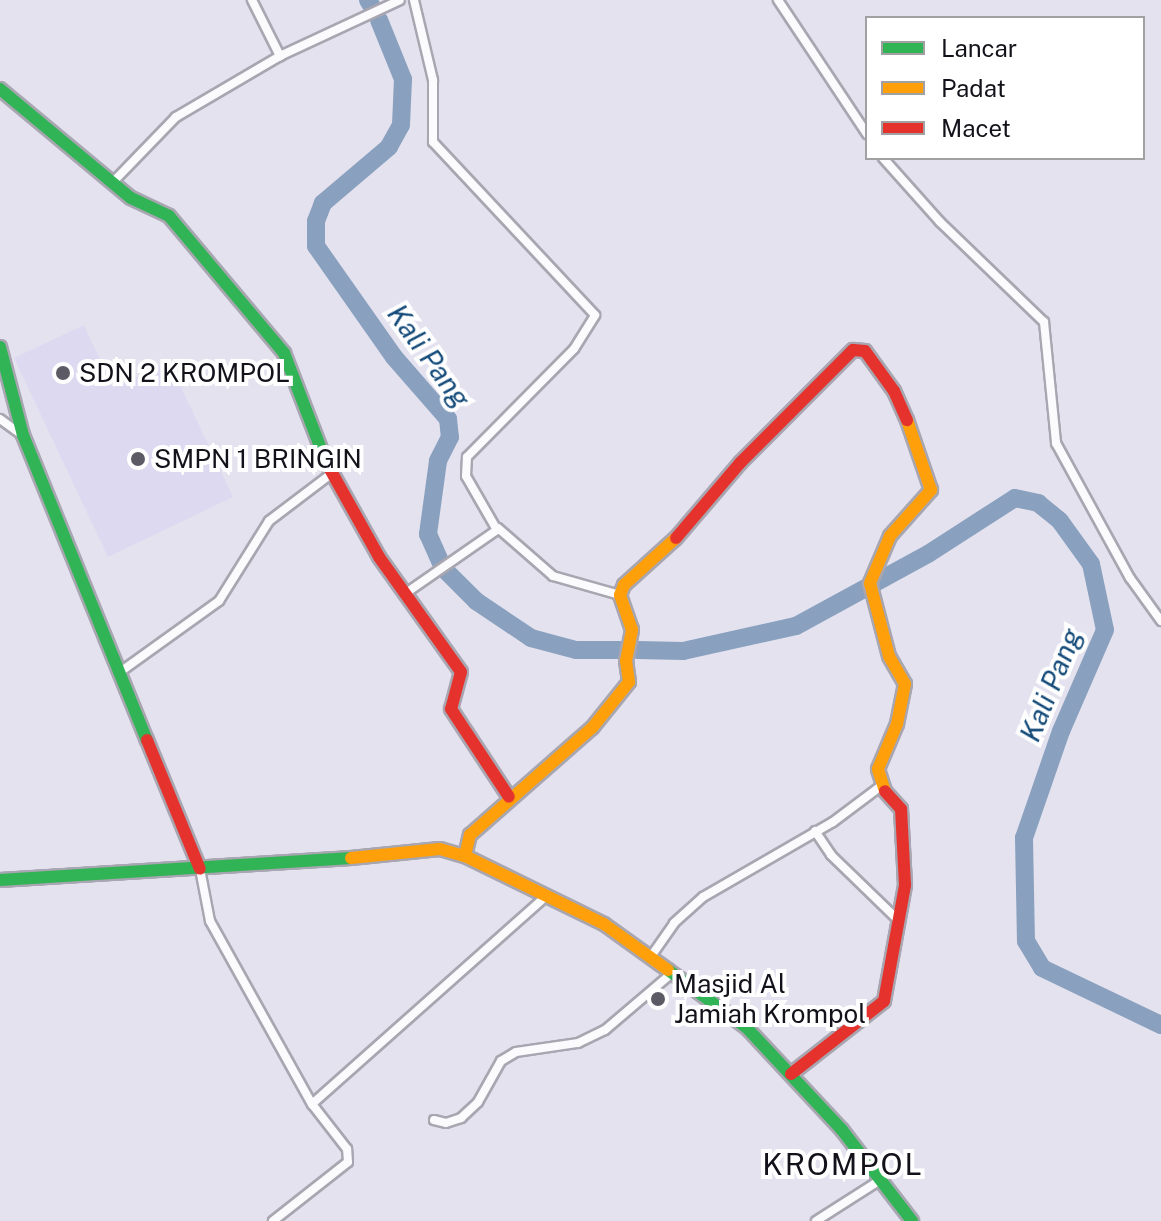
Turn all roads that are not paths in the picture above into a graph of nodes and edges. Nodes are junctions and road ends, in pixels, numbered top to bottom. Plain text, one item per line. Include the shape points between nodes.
1 (252, 0) edge
2 (400, 0) edge
3 (414, 0) edge
4 (778, 0) edge
5 (280, 56) junction
6 (0, 89) edge
7 (865, 131) edge
8 (885, 160) edge
9 (114, 181) junction
10 (0, 347) edge
11 (0, 419) edge
12 (23, 435) junction
13 (331, 474) junction
14 (498, 528) junction
15 (406, 593) junction
16 (620, 595) junction
17 (1161, 621) edge
18 (123, 670) junction
19 (881, 786) junction
20 (509, 797) junction
21 (815, 831) junction
22 (465, 856) junction
23 (200, 869) junction
24 (0, 880) edge
25 (548, 894) junction
26 (899, 921) junction
27 (652, 955) junction
28 (672, 973) junction
29 (791, 1074) junction
30 (312, 1104) junction
31 (434, 1120) dead end
32 (883, 1178) junction
33 (273, 1221) edge
34 (816, 1221) edge
35 (912, 1221) edge

1 - 5 street
2 - 5 street
3 - 14 street via 433,80 433,142 595,315 574,349 467,457 466,476
4 - 7 street
5 - 9 street via 176,117
6 - 9 street
8 - 17 street via 940,222 1044,322 1056,443 1130,578
9 - 13 street via 131,198 169,216 284,353
10 - 12 street
11 - 12 street
12 - 18 street
13 - 15 street
13 - 18 street via 269,521 219,601
14 - 15 street
14 - 16 street via 553,576
15 - 20 street via 461,672 451,709
16 - 19 street via 624,585 712,501 785,415 853,350 865,351 894,391 926,464 931,490 890,536 870,583 889,656 905,684 897,724 878,769
16 - 20 street via 632,630 626,661 629,682 592,728
18 - 23 street
19 - 21 street
19 - 26 street via 901,809 906,857
20 - 22 street via 470,835
21 - 26 street via 831,855
21 - 27 street via 703,897 674,923
22 - 23 street via 440,849
22 - 25 street
23 - 24 street
23 - 30 street via 210,921
25 - 27 street
25 - 30 street
26 - 29 street via 884,1001
27 - 28 street
28 - 29 street via 746,1027
28 - 31 street via 605,1030 578,1043 516,1052 501,1061 469,1110 446,1123
29 - 32 street
30 - 33 street via 347,1149 348,1162
32 - 34 street
32 - 35 street

